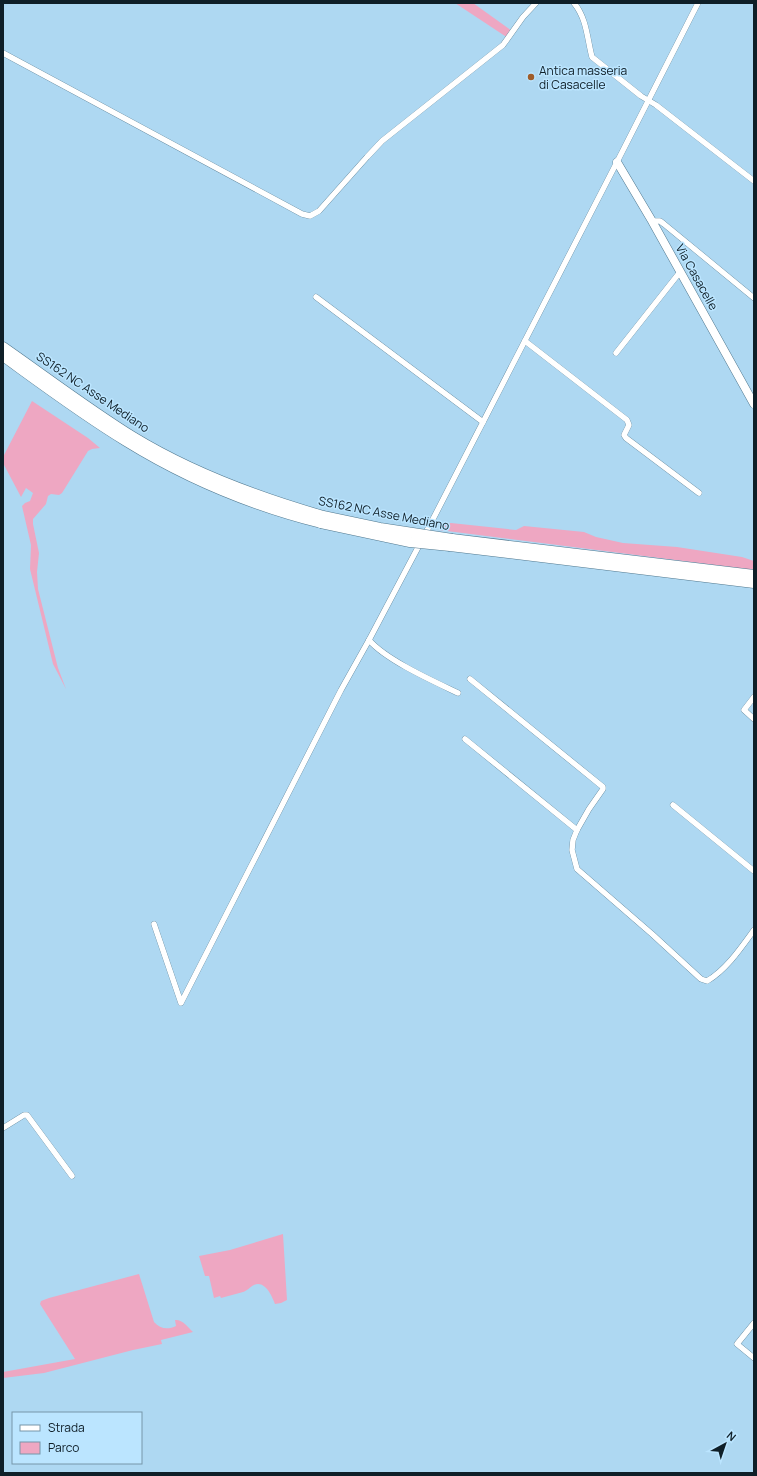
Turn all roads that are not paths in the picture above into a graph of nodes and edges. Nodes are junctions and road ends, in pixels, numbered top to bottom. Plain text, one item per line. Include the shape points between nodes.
1 (536, 3) edge
2 (574, 3) edge
3 (698, 3) edge
4 (3, 53) edge
5 (649, 100) junction
6 (617, 162) junction
7 (754, 182) edge
8 (652, 221) junction
9 (680, 272) junction
10 (316, 297) dead end
11 (754, 298) edge
12 (525, 341) junction
13 (3, 346) edge
14 (616, 353) dead end
15 (3, 356) edge
16 (46, 382) junction
17 (754, 404) edge
18 (483, 422) junction
19 (699, 493) dead end
20 (451, 543) junction
21 (754, 575) edge
22 (754, 583) edge
23 (369, 640) junction
24 (470, 679) dead end
25 (458, 692) dead end
26 (754, 697) edge
27 (754, 719) edge
28 (465, 739) dead end
29 (673, 805) dead end
30 (577, 830) junction
31 (754, 871) edge
32 (154, 924) dead end
33 (754, 930) edge
34 (3, 1128) edge
35 (72, 1176) dead end
36 (754, 1323) edge
37 (754, 1358) edge

1 - 4 street via 503,45 382,141 319,211 310,216
2 - 5 street via 584,19 592,57
3 - 5 street
5 - 6 street
5 - 7 street
6 - 8 street, Via Casacelle
6 - 12 street
8 - 9 street, Via Casacelle
8 - 11 street via 664,224
9 - 14 street
9 - 17 street, Via Casacelle
10 - 18 street
12 - 18 street
12 - 19 street via 627,420 629,425 624,435 626,438
13 - 16 highway, SS162 NC Asse Mediano
15 - 16 highway, SS162 NC Asse Mediano
16 - 20 highway, SS162 NC Asse Mediano, bridge via 134,437 219,485 322,520 380,528
18 - 23 street
20 - 21 highway, SS162 NC Asse Mediano
20 - 22 highway, SS162 NC Asse Mediano
23 - 25 street via 400,662
23 - 32 street via 181,1003
24 - 30 street via 603,786
26 - 27 street via 744,710
28 - 30 street
29 - 31 street
30 - 33 street via 572,850 576,868 701,978 707,981 715,977
34 - 35 street via 27,1115
36 - 37 street via 737,1344

